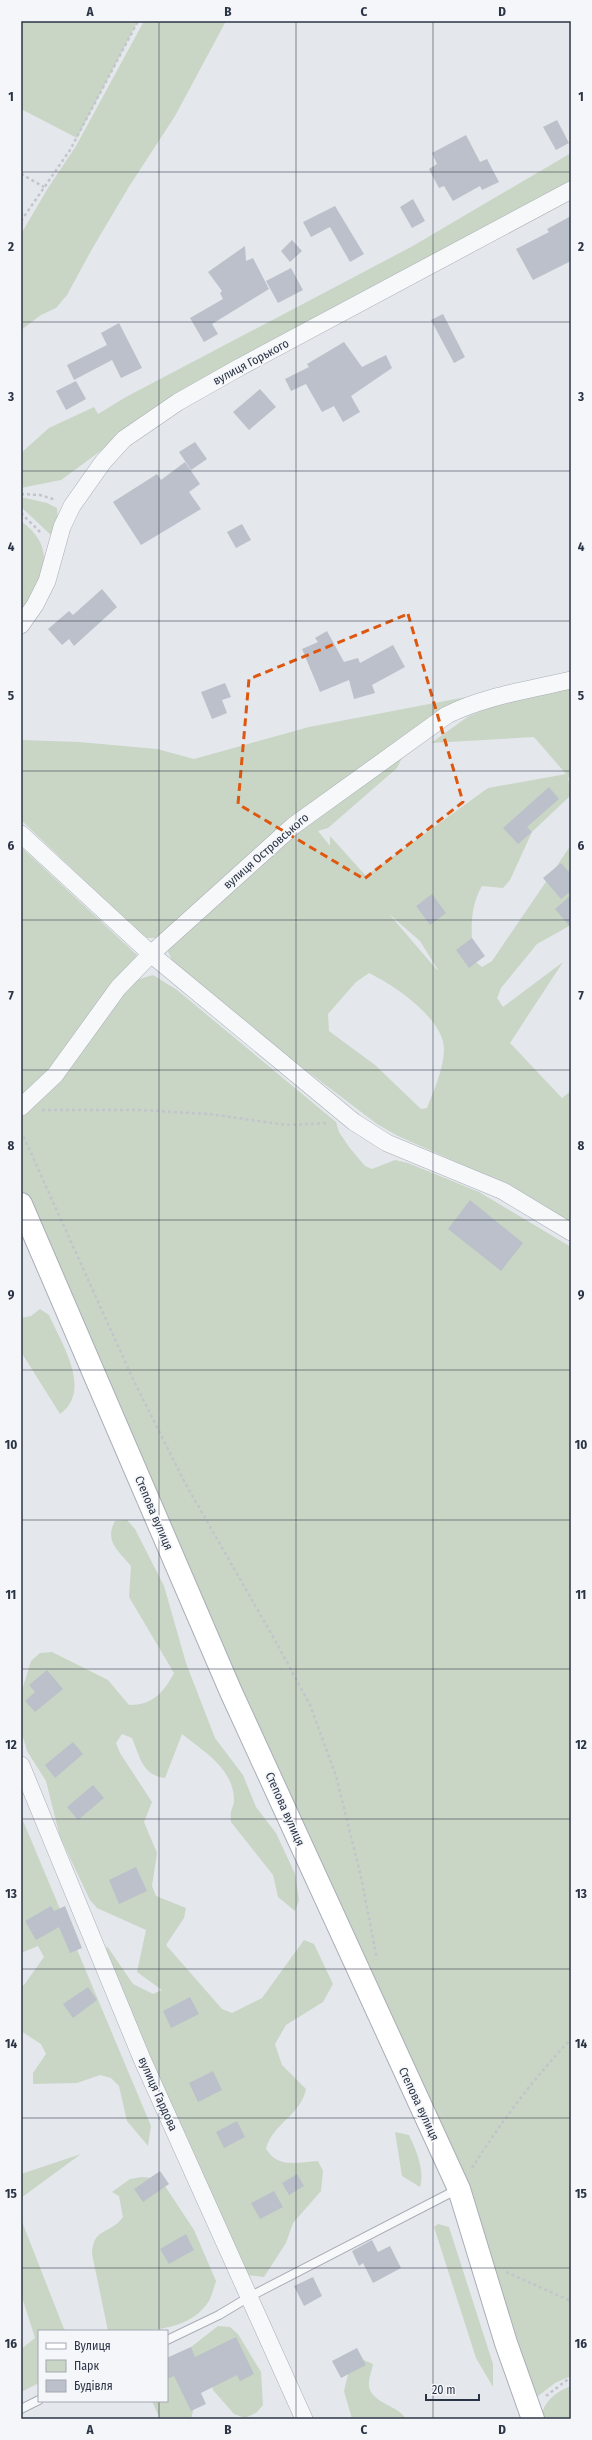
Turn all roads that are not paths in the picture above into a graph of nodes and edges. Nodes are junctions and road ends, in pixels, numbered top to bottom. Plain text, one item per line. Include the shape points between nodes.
1 (571, 190) edge
2 (21, 625) edge
3 (571, 680) edge
4 (21, 834) edge
5 (151, 954) junction
6 (23, 1106) edge
7 (21, 1204) edge
8 (571, 1232) edge
9 (21, 1765) edge
10 (459, 2189) junction
11 (249, 2297) junction
12 (168, 2340) edge
13 (38, 2400) edge
14 (21, 2409) edge
15 (532, 2414) edge
16 (304, 2419) edge

1 - 2 street, вулиця Горького via 178,402 124,439 103,462 72,506 47,581
3 - 5 street, вулиця Островського via 487,699 466,705 447,715 293,826
4 - 5 street
5 - 6 street, вулиця Островського via 118,988 55,1075
5 - 8 street via 354,1122 387,1143 504,1191
7 - 10 street, Степова вулиця via 231,1692
9 - 11 street, вулиця Гардова via 142,2058
10 - 11 lane
10 - 15 street, Степова вулиця via 506,2343
11 - 12 lane
11 - 16 street, вулиця Гардова
13 - 14 lane

